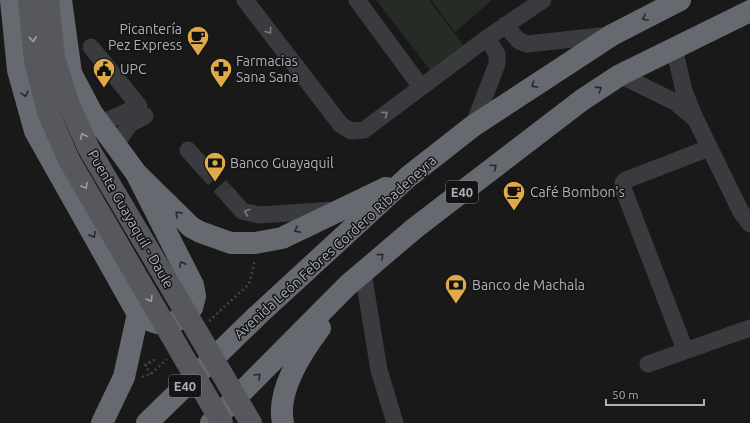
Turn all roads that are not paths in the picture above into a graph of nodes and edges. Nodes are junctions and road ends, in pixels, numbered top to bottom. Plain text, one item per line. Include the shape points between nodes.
1 (11, 0) edge
2 (29, 0) edge
3 (48, 0) edge
4 (61, 0) edge
5 (245, 0) edge
6 (357, 0) edge
7 (543, 0) edge
8 (680, 0) edge
9 (750, 11) edge
10 (505, 25) junction
11 (612, 35) junction
12 (486, 38) junction
13 (521, 43) junction
14 (91, 47) dead end
15 (674, 48) junction
16 (498, 59) junction
17 (620, 75) junction
18 (683, 84) junction
19 (421, 87) junction
20 (666, 98) junction
21 (142, 111) junction
22 (695, 118) junction
23 (100, 124) junction
24 (473, 126) junction
25 (115, 145) junction
26 (709, 148) junction
27 (188, 150) dead end
28 (203, 167) tunnel mouth
29 (136, 173) junction
30 (408, 177) junction
31 (230, 197) tunnel mouth
32 (341, 209) junction
33 (750, 224) edge
34 (355, 279) junction
35 (138, 314) junction
36 (750, 328) edge
37 (685, 350) junction
38 (648, 364) dead end
39 (102, 423) edge
40 (147, 423) edge
41 (211, 423) edge
42 (222, 423) edge
43 (251, 423) edge
44 (283, 423) edge
45 (395, 423) edge

1 -> 35 highway via 18,70 35,131
2 -> 42 main road, Puente Guayaquil - Daule, bridge via 35,61 48,112 66,153
43 -> 3 main road, Puente Guayaquil - Daule, bridge via 89,149 68,105 54,58
4 - 23 highway via 71,73
5 -> 19 street via 341,125 352,131 364,130
6 - 19 street
7 - 10 street
8 -> 11 highway, Avenida León Febres Cordero Ribadeneyra / E40
9 - 15 highway, E40
10 - 12 street
10 - 13 street
11 - 13 street via 536,45
11 -> 24 highway, Avenida León Febres Cordero Ribadeneyra / E40
12 - 16 street
12 - 19 street
13 - 16 street
14 - 21 street
15 - 17 highway, E40
15 - 18 street
16 - 24 street via 495,73
17 - 20 street
34 -> 17 highway, E40 via 421,223 582,100
18 - 20 street
18 - 22 street
20 - 22 street
21 - 23 street
21 - 25 street
22 - 26 street
23 - 25 highway
24 - 30 highway, Avenida León Febres Cordero Ribadeneyra / E40
25 - 29 highway
26 - 33 street via 741,212
26 - 37 street via 623,183
27 - 28 street
32 -> 29 highway via 282,238 255,243 231,243 191,227
35 -> 29 highway via 158,325 171,323 192,308 195,296 193,285
30 - 32 highway
30 - 40 highway, Avenida León Febres Cordero Ribadeneyra / E40
32 -> 31 street via 259,215 242,211
41 -> 34 highway, E40
34 - 44 highway via 304,350 292,374 284,396
34 - 45 street
35 - 39 highway via 124,377
36 - 37 street
37 - 38 street

